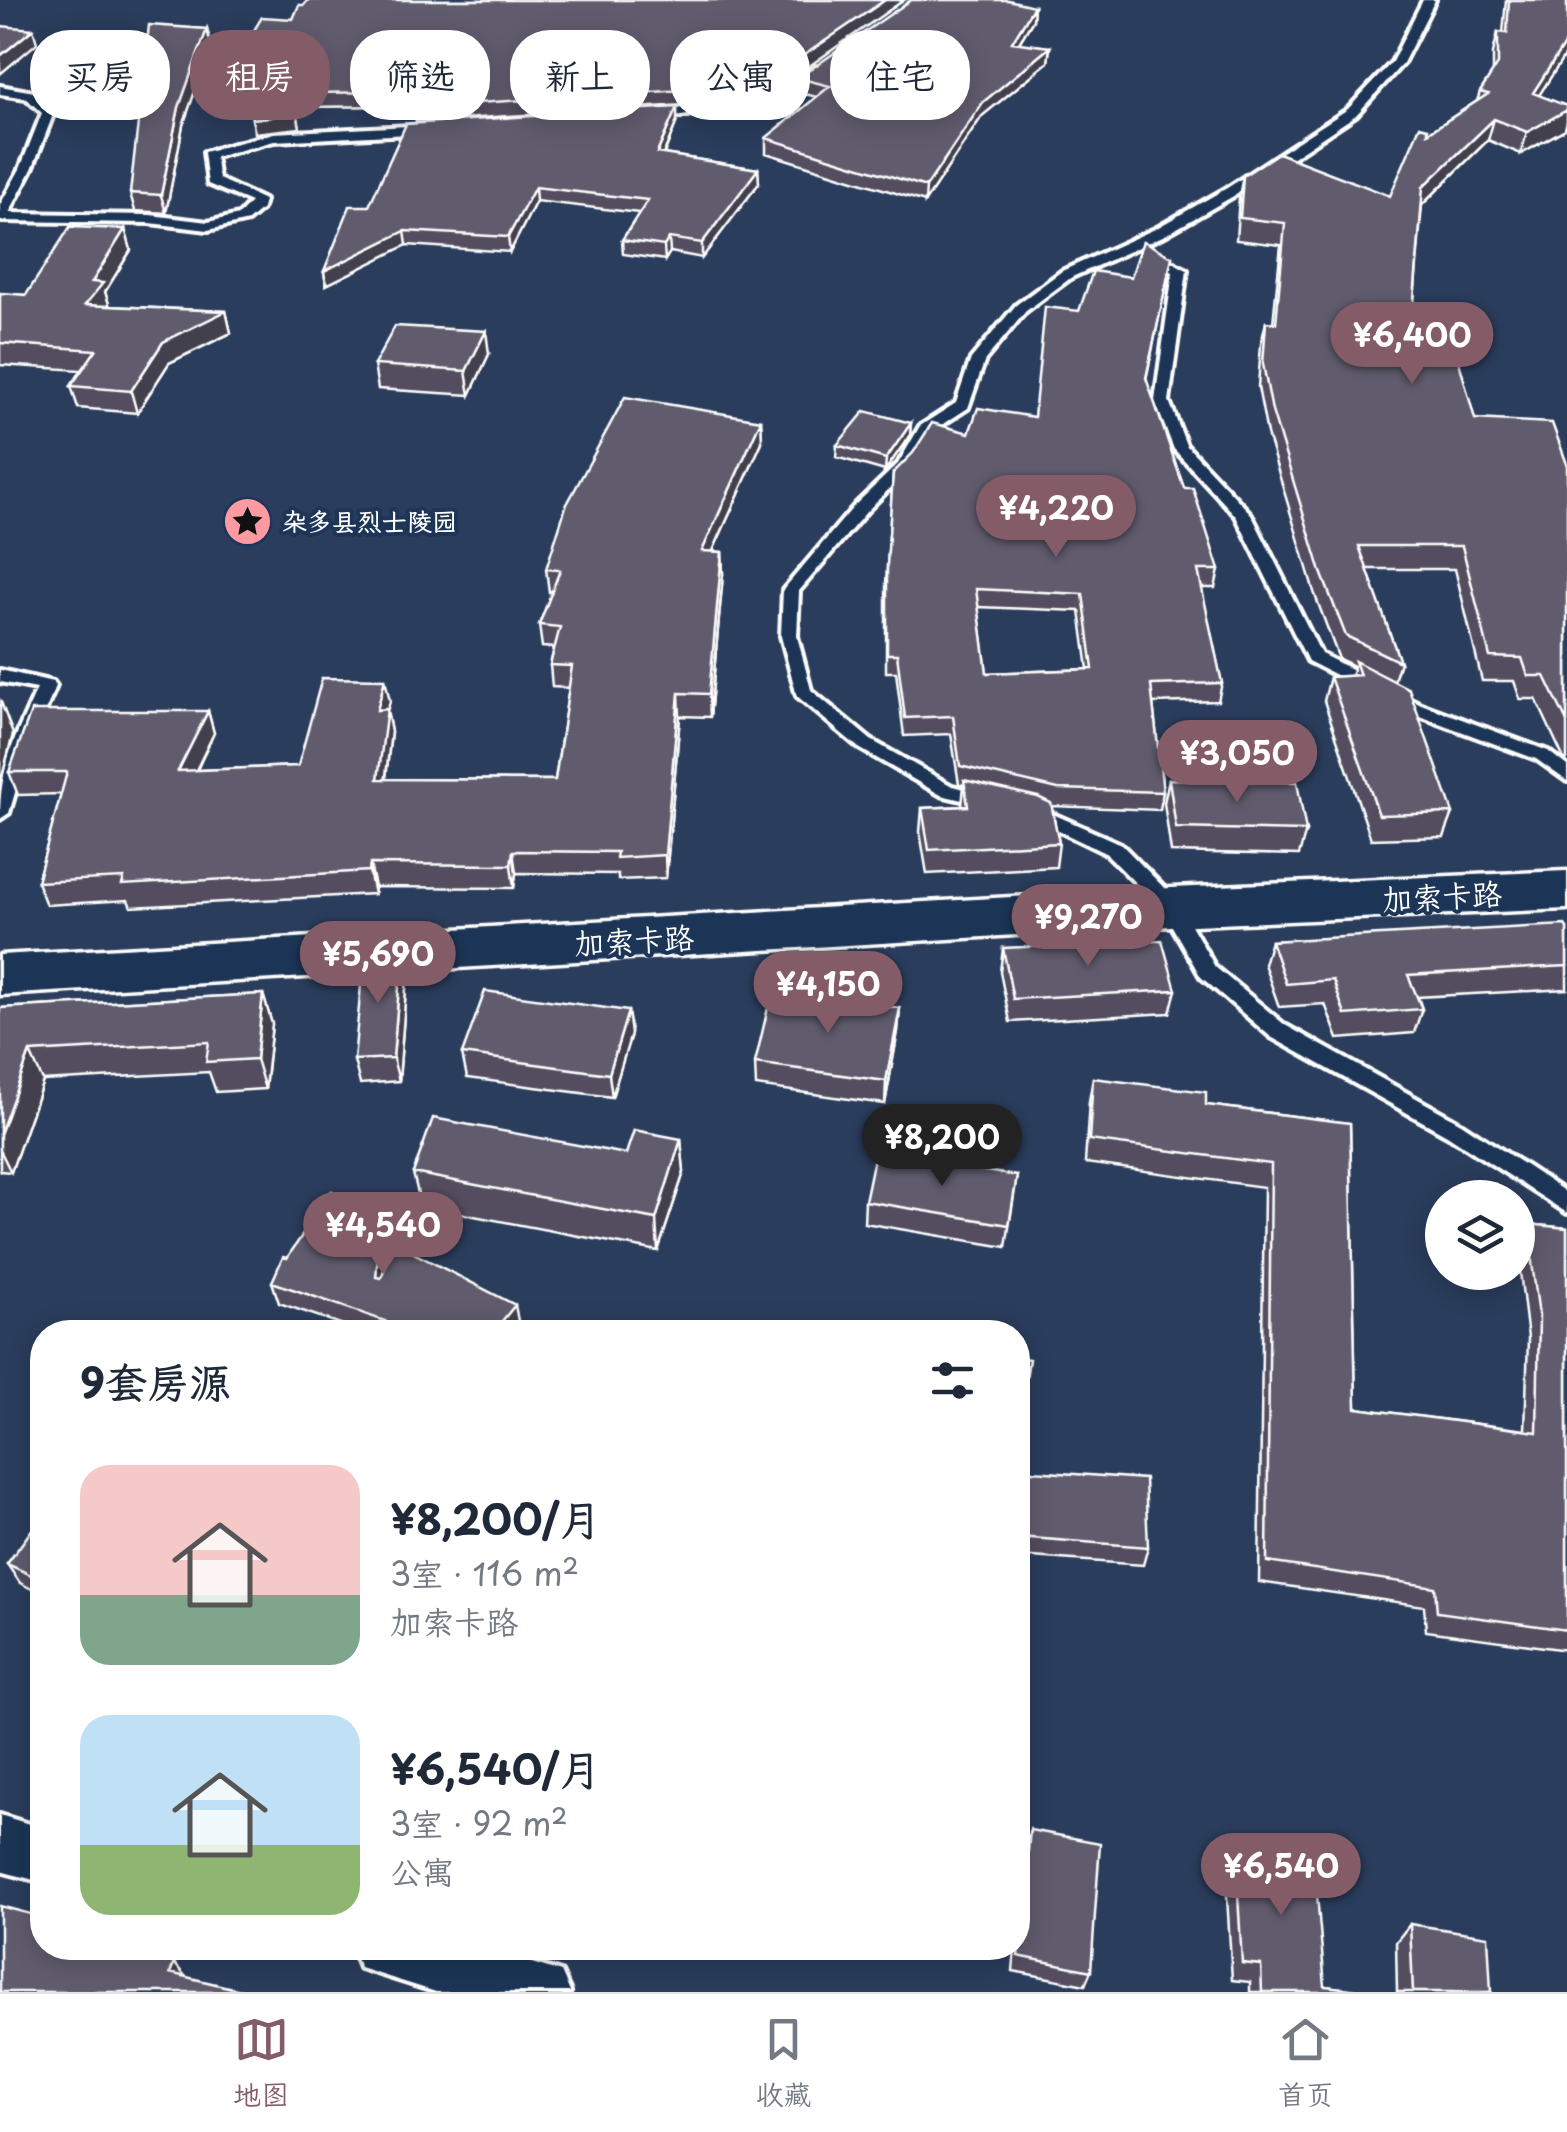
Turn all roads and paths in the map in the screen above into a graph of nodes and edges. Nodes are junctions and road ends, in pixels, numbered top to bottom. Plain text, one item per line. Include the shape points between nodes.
1 (1428, 0) edge
2 (829, 62) edge
3 (0, 90) edge
4 (650, 115) edge
5 (439, 129) edge
6 (0, 217) edge
7 (1133, 244) junction
8 (0, 676) edge
9 (1567, 776) edge
10 (0, 813) edge
11 (1567, 890) edge
12 (1171, 907) junction
13 (0, 975) edge
14 (1567, 1204) edge
15 (0, 1843) edge
16 (30, 1852) edge
17 (424, 1960) edge
18 (541, 1992) edge

1 - 7 lane via 1396,63 1352,112 1232,191
2 - 4 lane via 775,99
3 - 6 lane via 30,95 48,112
5 - 6 lane via 274,137 208,154 214,181 258,200 243,218 221,225
7 - 9 lane via 1180,270 1162,401 1179,446 1243,514 1314,657 1415,708 1542,755
7 - 12 lane via 1067,274 1021,308 978,359 963,405 925,430 904,466 791,590 788,636 804,692 864,744 947,792 1041,812 1114,848
8 - 10 lane via 46,686
11 - 12 main road, 加索卡路
12 - 13 main road, 加索卡路
12 - 14 lane via 1208,972 1278,1031 1454,1129
15 - 16 street
17 - 18 street

